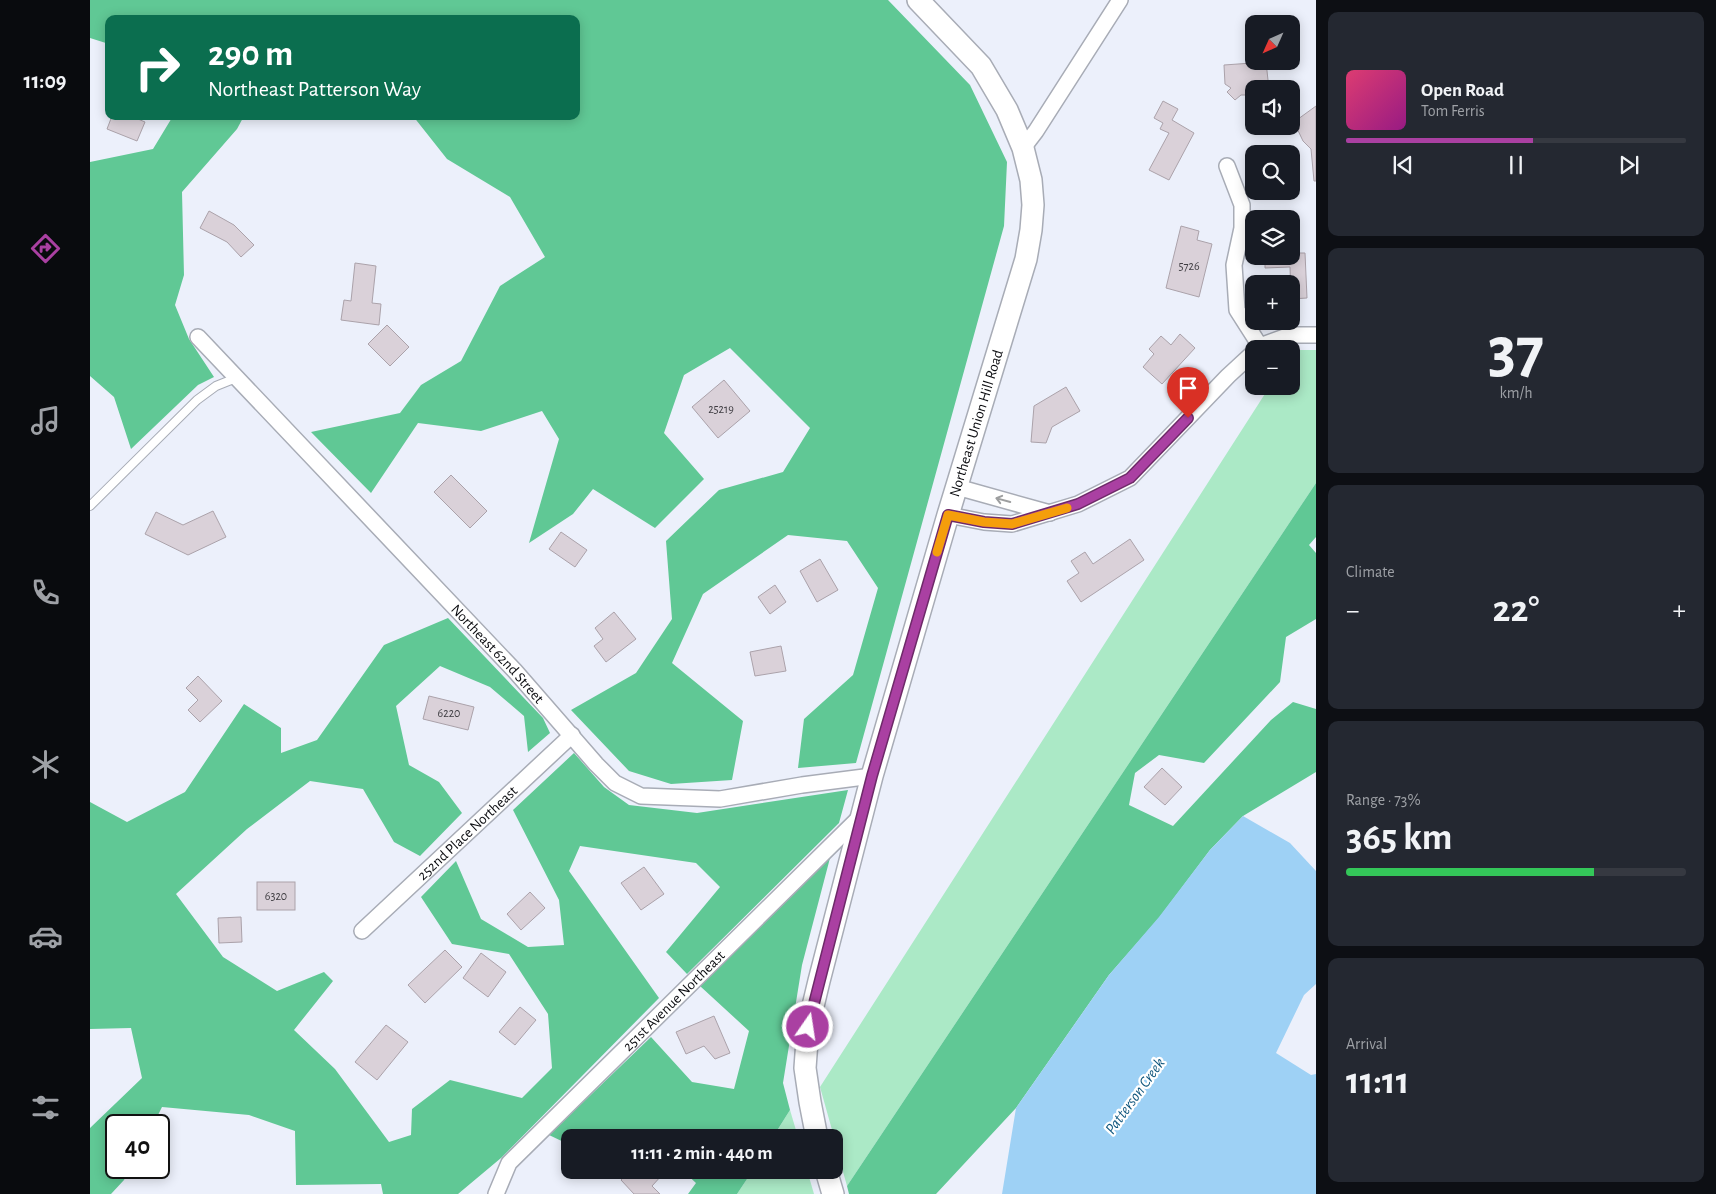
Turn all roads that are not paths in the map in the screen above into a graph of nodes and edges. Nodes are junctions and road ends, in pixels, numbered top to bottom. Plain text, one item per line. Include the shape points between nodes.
1 (918, 0) edge
2 (1120, 0) edge
3 (1023, 148) junction
4 (1227, 166) dead end
5 (1316, 335) edge
6 (198, 337) dead end
7 (1252, 340) edge
8 (1278, 340) edge
9 (1245, 360) edge
10 (236, 378) junction
11 (956, 487) junction
12 (90, 506) edge
13 (1050, 513) junction
14 (948, 515) junction
15 (572, 735) junction
16 (872, 776) junction
17 (863, 814) junction
18 (362, 931) dead end
19 (815, 1129) edge
20 (828, 1179) edge
21 (496, 1194) edge
22 (832, 1194) edge

1 - 3 street, Northeast Union Hill Road via 981,66 1007,110
2 - 3 street
3 - 11 street, Northeast Union Hill Road via 1033,205 1026,259
4 - 7 street via 1242,205 1242,228 1234,265 1237,310
5 - 8 street via 1290,335
6 - 10 street, Northeast 62nd Street
9 - 13 street via 1130,478 1078,504
10 - 12 lane via 216,386 197,400
10 - 15 street, Northeast 62nd Street
13 -> 11 street
11 - 14 street, Northeast Union Hill Road
13 - 14 street via 1012,524
14 - 16 street, Northeast Union Hill Road
15 - 16 street, Northeast 62nd Street via 616,783 641,796 720,800
15 - 18 street, 252nd Place Northeast
16 - 17 street, Northeast Union Hill Road
17 - 19 street, Northeast Union Hill Road via 808,1027 805,1068
17 - 21 street, 251st Avenue Northeast via 509,1164
20 - 22 street

